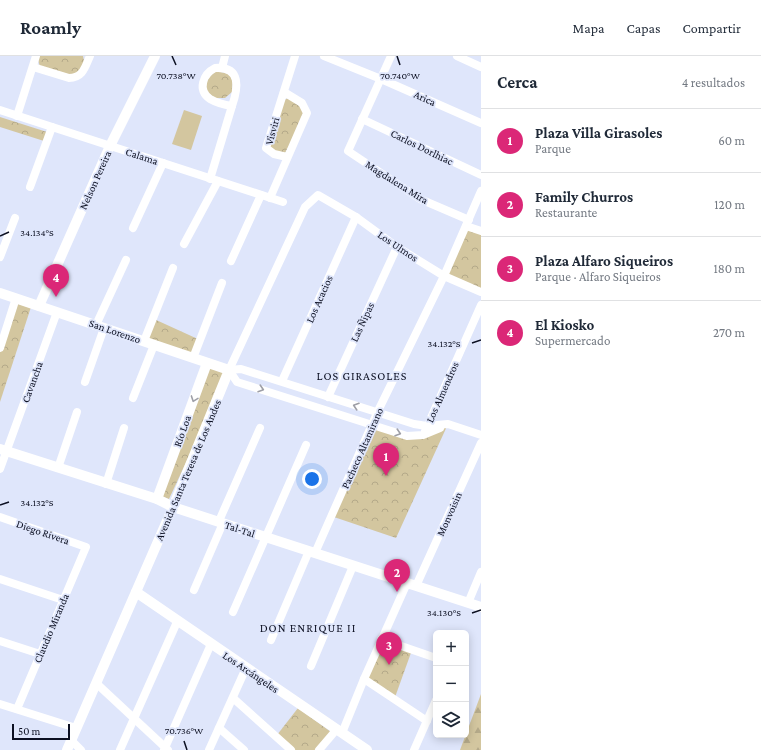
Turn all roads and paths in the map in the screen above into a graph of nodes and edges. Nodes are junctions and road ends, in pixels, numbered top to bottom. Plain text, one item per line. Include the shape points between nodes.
1 (36, 56) edge
2 (90, 56) edge
3 (155, 56) edge
4 (225, 56) edge
5 (295, 56) edge
6 (324, 56) edge
7 (391, 56) edge
8 (457, 56) edge
9 (33, 67) junction
10 (481, 67) edge
11 (222, 68) junction
12 (381, 79) junction
13 (284, 92) junction
14 (232, 106) junction
15 (0, 110) edge
16 (17, 116) junction
17 (362, 119) junction
18 (481, 124) edge
19 (52, 127) junction
20 (110, 146) junction
21 (287, 157) junction
22 (163, 163) junction
23 (481, 176) edge
24 (214, 180) junction
25 (30, 187) dead end
26 (481, 191) edge
27 (261, 195) junction
28 (318, 195) joint
29 (270, 198) junction
30 (283, 202) dead end
31 (356, 217) junction
32 (14, 218) dead end
33 (467, 223) junction
34 (133, 228) dead end
35 (481, 231) edge
36 (184, 244) dead end
37 (397, 247) junction
38 (0, 257) edge
39 (126, 260) dead end
40 (231, 261) dead end
41 (173, 268) dead end
42 (444, 276) junction
43 (222, 283) dead end
44 (481, 292) edge
45 (0, 293) edge
46 (16, 298) junction
47 (481, 305) edge
48 (39, 306) junction
49 (57, 312) junction
50 (100, 326) junction
51 (149, 343) junction
52 (0, 348) edge
53 (192, 358) junction
54 (207, 363) junction
55 (229, 370) junction
56 (282, 381) junction
57 (85, 382) dead end
58 (328, 397) junction
59 (133, 398) dead end
60 (77, 412) dead end
61 (377, 414) junction
62 (448, 424) junction
63 (372, 425) junction
64 (427, 426) junction
65 (124, 428) dead end
66 (260, 428) dead end
67 (423, 435) junction
68 (481, 435) edge
69 (481, 443) edge
70 (306, 445) dead end
71 (3, 450) edge
72 (58, 468) junction
73 (0, 469) edge
74 (106, 484) junction
75 (157, 499) junction
76 (173, 507) junction
77 (0, 517) edge
78 (221, 522) junction
79 (265, 537) junction
80 (86, 547) joint
81 (312, 552) junction
82 (353, 566) junction
83 (481, 572) edge
84 (0, 579) edge
85 (412, 584) junction
86 (194, 590) dead end
87 (136, 592) junction
88 (63, 600) junction
89 (468, 603) junction
90 (481, 607) edge
91 (232, 612) dead end
92 (177, 622) junction
93 (382, 639) junction
94 (0, 640) edge
95 (271, 640) dead end
96 (211, 644) junction
97 (40, 654) junction
98 (433, 657) edge
99 (311, 666) dead end
100 (246, 668) junction
101 (364, 679) junction
102 (96, 683) junction
103 (233, 698) junction
104 (435, 702) edge
105 (0, 704) edge
106 (17, 709) junction
107 (134, 719) junction
108 (427, 721) junction
109 (76, 728) junction
110 (219, 728) junction
111 (340, 731) junction
112 (69, 745) edge
113 (165, 749) edge
114 (362, 749) edge
115 (81, 750) edge
116 (120, 750) edge
117 (209, 750) edge
118 (244, 750) edge
119 (291, 750) edge
120 (319, 750) edge
121 (414, 750) edge

1 - 9 street
2 - 9 street via 83,73 74,78
3 - 20 street, Nelson Pereira
4 - 11 street
5 - 13 street, Visviri
6 - 12 street, Arica
7 - 12 street
8 - 10 street
9 - 16 street
11 - 14 street via 230,71 236,79 236,93
11 - 14 street via 215,68 205,75 202,87 208,98
12 - 17 street
12 - 18 street, Arica
13 - 21 street, Visviri via 302,103 307,113
13 - 21 street, Visviri via 266,148 274,154
14 - 24 street
15 - 16 street, Calama
16 - 19 street, Calama
17 - 23 street, Carlos Dorlhiac
17 - 33 street, Magdalena Mira via 348,151 420,199
19 - 20 street, Calama
19 - 25 street
20 - 22 street, Calama
20 - 48 street, Nelson Pereira
21 - 29 street, Visviri
22 - 24 street, Calama
22 - 34 street
24 - 27 street, Calama
24 - 36 street
26 - 33 street, Pacheco Altamirano
27 - 29 street, Calama
27 - 40 street
28 - 31 street, Los Ulmos
28 - 55 street, Avenida Santa Teresa de Los Andes via 305,207
29 - 30 street, Calama
31 - 37 street, Los Ulmos
31 - 56 street, Los Acacios
32 - 38 street
33 - 35 street, Magdalena Mira
33 - 42 street, Pacheco Altamirano
37 - 42 street, Los Ulmos
37 - 58 street, Las Ñipas
39 - 50 street
41 - 51 street
42 - 44 street, Los Ulmos
42 - 61 street, Pacheco Altamirano
43 - 53 street
45 - 46 street, San Lorenzo
46 - 48 street, San Lorenzo
46 - 52 street
47 - 64 street, Los Almendros
48 - 49 street, San Lorenzo
49 - 50 street, San Lorenzo
49 - 71 street, Cavancha
50 - 51 street, San Lorenzo
50 - 57 street
51 - 53 street, San Lorenzo
51 - 59 street
53 - 54 street, San Lorenzo
54 - 55 street, San Lorenzo
54 -> 75 street, Río Loa
55 - 56 street, San Lorenzo via 241,369
55 -> 63 street, San Lorenzo via 237,382
55 - 76 street, Avenida Santa Teresa de Los Andes
56 - 58 street, San Lorenzo
61 -> 58 street, San Lorenzo
60 - 72 street
61 - 63 street, Pacheco Altamirano
61 - 64 street, San Lorenzo
62 - 64 street, San Lorenzo
62 - 67 street, San Lorenzo
62 - 68 street, San Lorenzo
63 -> 67 street, San Lorenzo via 407,436
63 - 81 street, Pacheco Altamirano
64 - 67 street, Los Almendros
65 - 74 street
66 - 78 street
69 - 85 street, Monvoisin
70 - 79 street
71 - 72 street, Tal-Tal
71 - 73 street, Cavancha
72 - 74 street, Tal-Tal
74 - 75 street, Tal-Tal
75 - 76 street, Tal-Tal
76 - 78 street, Tal-Tal
76 - 87 street, Avenida Santa Teresa de Los Andes
77 - 80 street, Diego Rivera
78 - 79 street, Tal-Tal
78 - 86 street
79 - 81 street, Tal-Tal
79 - 91 street
80 - 88 street, Claudio Miranda
81 - 82 street, Tal-Tal
81 - 95 street, Pacheco Altamirano
82 - 85 street, Tal-Tal
82 - 99 street
83 - 89 street
84 - 88 street
85 - 89 street, Tal-Tal
85 - 93 street, Monvoisin
87 - 92 street, Los Arcángeles
87 - 102 street, Avenida Santa Teresa de Los Andes
88 - 97 street, Claudio Miranda
89 - 90 street, Tal-Tal
92 - 96 street, Los Arcángeles
92 - 107 street
93 - 98 street
93 - 101 street, Monvoisin
94 - 97 street
96 - 100 street, Los Arcángeles
96 - 113 street
97 - 106 street, Claudio Miranda
100 - 103 street
100 - 111 street, Los Arcángeles
101 - 108 street
101 - 111 street, Monvoisin
102 - 107 street
102 - 109 street, Avenida Santa Teresa de Los Andes
103 - 110 street
103 - 119 street
104 - 108 street
105 - 106 street
106 - 109 street
107 - 113 street
107 - 116 street
108 - 121 street
109 - 112 street, Avenida Santa Teresa de Los Andes
110 - 117 street
110 - 118 street
111 - 114 street, Los Arcángeles
111 - 120 street, Monvoisin
112 - 115 street

